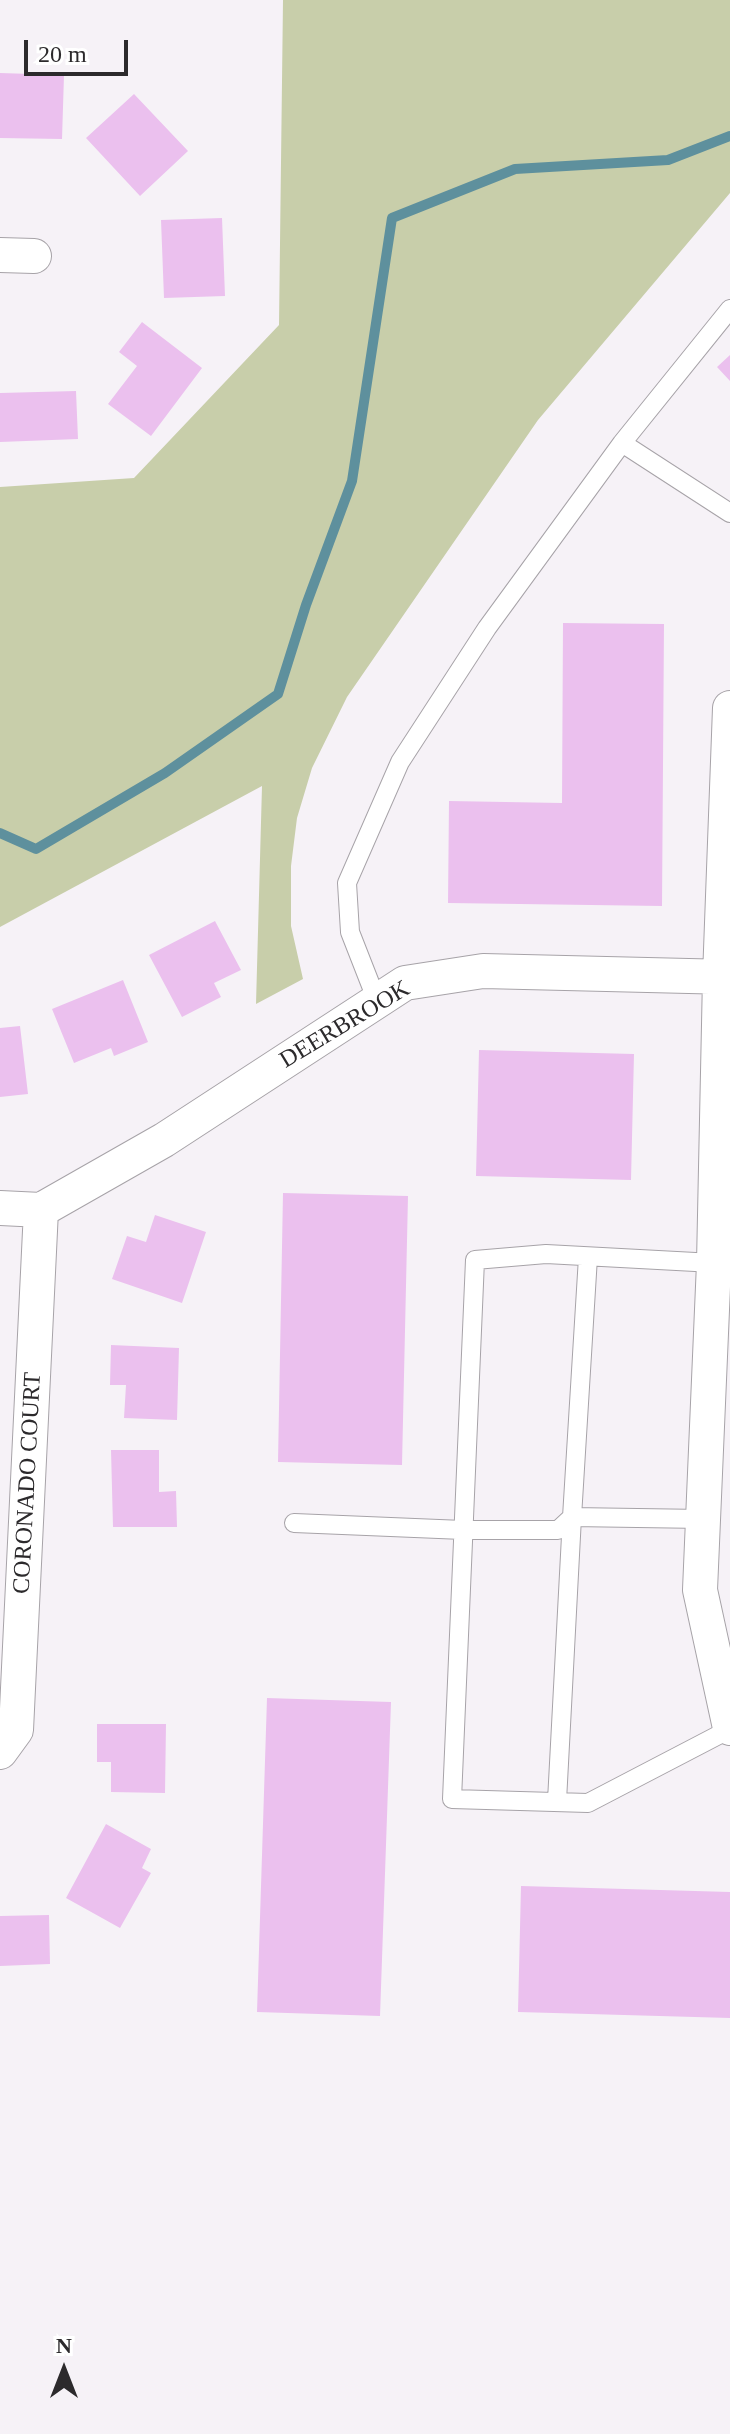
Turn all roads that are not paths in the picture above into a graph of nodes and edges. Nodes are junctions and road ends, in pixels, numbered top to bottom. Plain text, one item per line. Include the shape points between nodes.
1 (0, 255) edge
2 (34, 256) dead end
3 (730, 309) edge
4 (622, 443) junction
5 (730, 513) edge
6 (730, 708) edge
7 (725, 977) edge
8 (377, 1001) junction
9 (0, 1208) edge
10 (41, 1210) junction
11 (588, 1257) junction
12 (714, 1263) junction
13 (719, 1420) edge
14 (572, 1517) junction
15 (703, 1519) junction
16 (294, 1523) dead end
17 (463, 1530) junction
18 (730, 1729) edge
19 (0, 1752) edge
20 (557, 1801) junction

1 - 2 street
3 - 4 lane
4 - 5 lane
4 - 8 lane via 487,628 400,762 347,883 350,932
6 - 7 street
7 - 8 street, DEERBROOK via 483,971 405,983
7 - 12 street
8 - 10 street, DEERBROOK via 164,1140
9 - 10 street
10 - 19 street, CORONADO COURT via 16,1730
11 - 12 lane
11 - 14 lane
11 - 17 lane via 546,1254 475,1260
12 - 13 street
13 - 15 street
14 - 15 lane
14 - 17 lane via 558,1530
14 - 20 lane
15 - 18 street via 700,1590
16 - 17 lane
17 - 20 lane via 452,1799
18 - 20 lane via 588,1803

